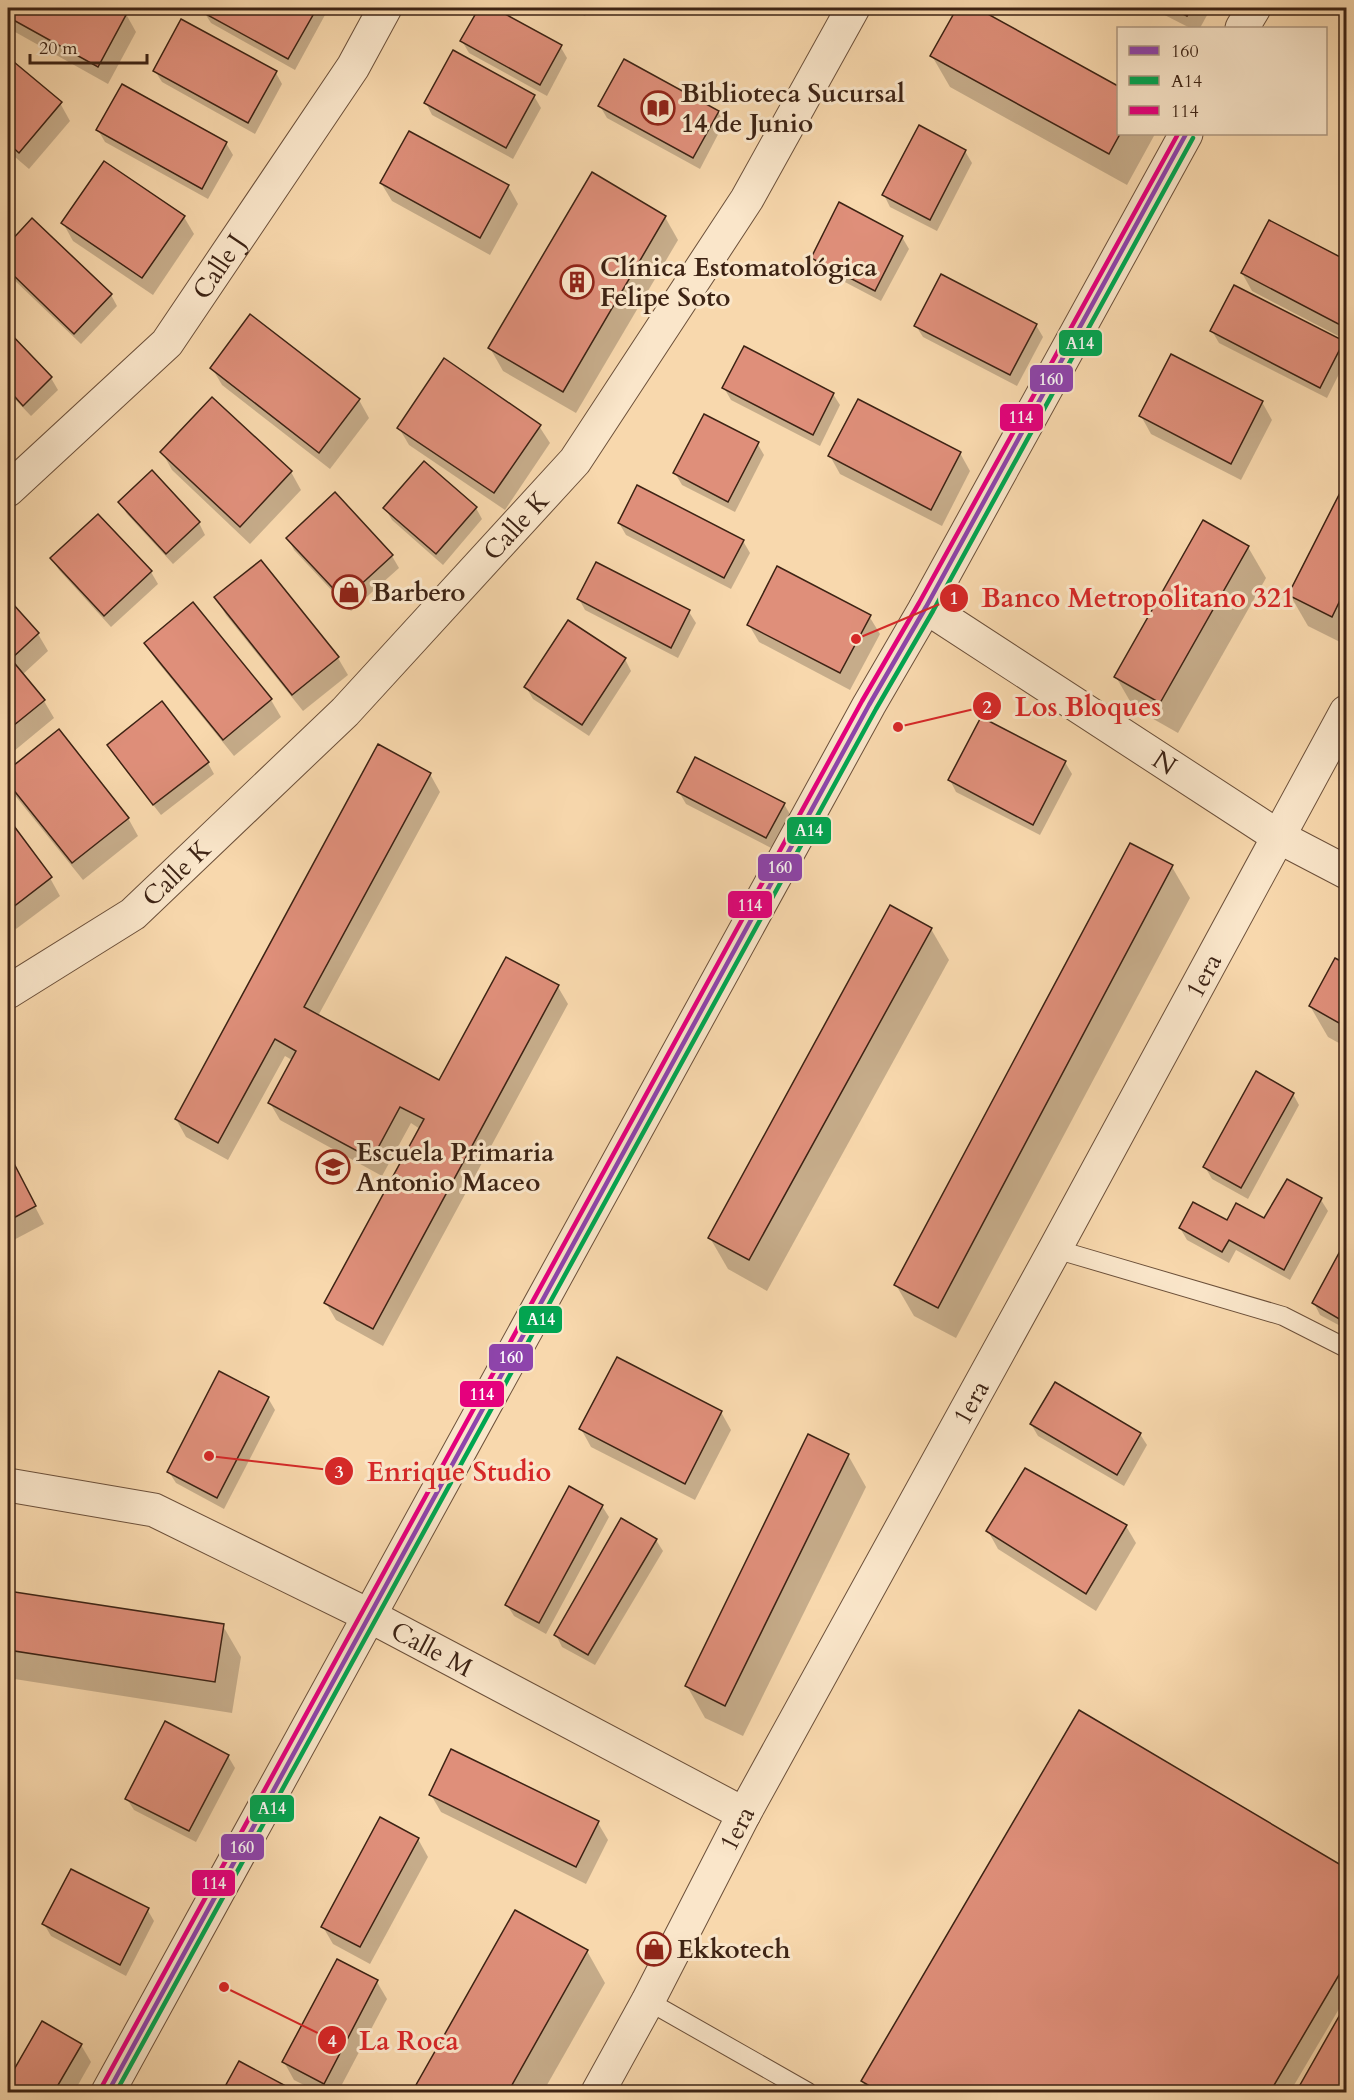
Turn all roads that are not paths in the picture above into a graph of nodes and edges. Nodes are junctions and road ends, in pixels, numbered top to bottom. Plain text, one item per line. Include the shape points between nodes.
1 (385, 8) edge
2 (853, 8) edge
3 (1254, 8) edge
4 (1243, 27) edge
5 (1185, 135) edge
6 (8, 490) edge
7 (926, 608) junction
8 (1347, 712) edge
9 (1279, 837) junction
10 (1347, 872) edge
11 (8, 992) edge
12 (1055, 1249) junction
13 (1347, 1348) edge
14 (8, 1485) edge
15 (368, 1614) junction
16 (744, 1814) junction
17 (648, 2001) junction
18 (108, 2092) edge
19 (598, 2092) edge
20 (808, 2092) edge

1 - 6 street, Calle J via 353,67 167,343
2 - 11 street, Calle K via 747,199 575,461 345,712 133,914
3 - 4 street
5 - 7 street
7 - 9 street, N
7 - 15 street
8 - 9 street, 1era
9 - 10 street, N
9 - 12 street, 1era
12 - 13 lane via 1283,1316
12 - 16 street, 1era
14 - 15 street, Calle M via 154,1510
15 - 16 street, Calle M
15 - 18 street
16 - 17 street, 1era
17 - 19 street, 1era
17 - 20 lane

